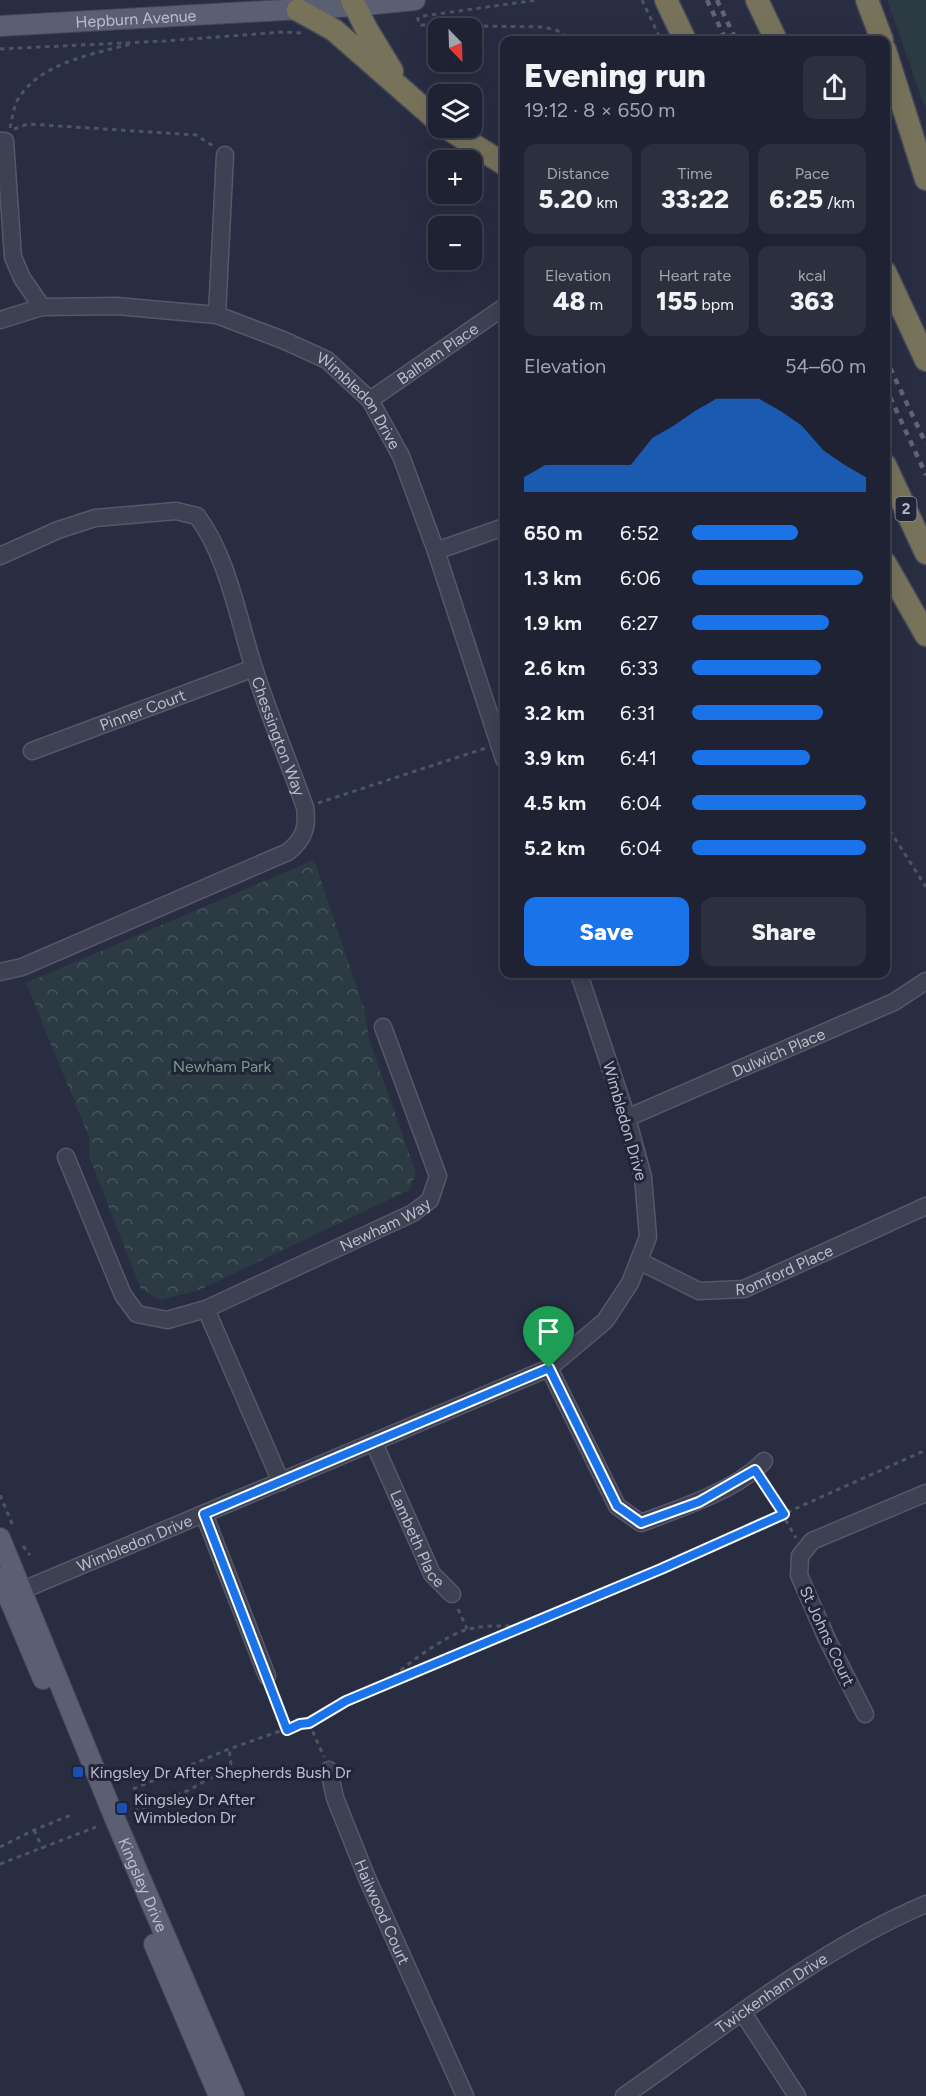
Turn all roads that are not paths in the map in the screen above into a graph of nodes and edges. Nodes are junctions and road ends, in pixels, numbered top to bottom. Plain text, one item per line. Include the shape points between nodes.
1 (415, 0) edge
2 (666, 0) edge
3 (757, 0) edge
4 (867, 0) edge
5 (874, 0) edge
6 (354, 2) edge
7 (298, 10) junction
8 (0, 26) edge
9 (683, 36) edge
10 (774, 36) edge
11 (880, 36) edge
12 (881, 36) edge
13 (890, 66) edge
14 (403, 90) junction
15 (428, 112) edge
16 (5, 136) edge
17 (463, 138) edge
18 (225, 155) road end
19 (500, 161) edge
20 (926, 179) edge
21 (890, 284) edge
22 (42, 307) junction
23 (500, 310) edge
24 (217, 315) junction
25 (0, 320) edge
26 (926, 360) edge
27 (370, 400) junction
28 (890, 476) edge
29 (500, 528) edge
30 (436, 551) junction
31 (926, 553) edge
32 (0, 556) edge
33 (890, 572) edge
34 (926, 635) edge
35 (254, 668) junction
36 (500, 740) edge
37 (32, 751) dead end
38 (0, 972) edge
39 (580, 978) edge
40 (926, 981) edge
41 (383, 1027) dead end
42 (627, 1118) junction
43 (66, 1157) dead end
44 (925, 1208) edge
45 (639, 1261) junction
46 (206, 1310) junction
47 (549, 1368) junction
48 (374, 1443) junction
49 (759, 1465) road end
50 (281, 1482) junction
51 (926, 1493) edge
52 (204, 1514) junction
53 (0, 1538) edge
54 (0, 1577) edge
55 (14, 1594) junction
56 (452, 1594) road end
57 (267, 1676) road end
58 (865, 1714) dead end
59 (329, 1770) road end
60 (926, 1904) edge
61 (743, 2013) junction
62 (219, 2096) edge
63 (234, 2096) edge
64 (465, 2096) edge
65 (624, 2096) edge
66 (797, 2096) edge

1 - 6 main road, Hepburn Avenue
2 - 9 highway
3 - 10 highway
4 - 11 highway
5 - 12 highway
6 - 7 main road, Hepburn Avenue
6 - 14 highway
7 - 8 main road, Hepburn Avenue
7 - 14 highway via 334,30
13 - 20 highway
14 - 15 highway
16 - 22 street via 13,257
17 - 19 highway
18 - 24 street
21 - 26 highway
22 - 24 street, Wimbledon Drive via 116,306
22 - 25 street, Wimbledon Drive
23 - 27 street, Balham Place
24 - 27 street, Wimbledon Drive via 327,360
27 - 30 street, Wimbledon Drive via 401,456
28 - 31 highway, 2
29 - 30 street
30 - 36 street, Wimbledon Drive
32 - 35 street, Chessington Way via 95,518 176,511 197,516 212,539
33 - 34 highway
35 - 37 street, Pinner Court
35 - 38 street, Chessington Way via 305,807 306,832 297,845 22,967
39 - 42 street, Wimbledon Drive
40 - 42 street, Dulwich Place via 894,1002
41 - 46 street, Newham Way via 438,1176 430,1200 412,1214
42 - 45 street, Wimbledon Drive via 643,1177 648,1237
43 - 46 street, Newham Way via 123,1295 137,1314 167,1320
44 - 45 street, Romford Place via 744,1288 699,1291
45 - 47 street, Wimbledon Drive via 630,1283 605,1321
46 - 50 street
47 - 48 street, Wimbledon Drive
47 - 49 street via 617,1506 641,1523 699,1502
48 - 50 street, Wimbledon Drive
48 - 56 street, Lambeth Place via 432,1574
50 - 52 street, Wimbledon Drive
51 - 58 street, St Johns Court via 812,1541 798,1562 799,1575 827,1639
52 - 55 street, Wimbledon Drive
52 - 57 street
53 - 55 main road, Kingsley Drive
54 - 55 main road, Kingsley Drive
55 - 62 main road, Kingsley Drive
55 - 63 main road, Kingsley Drive
59 - 64 street, Hailwood Court via 335,1798 367,1878
60 - 61 street, Twickenham Drive via 860,1935
61 - 65 street, Twickenham Drive
61 - 66 street

